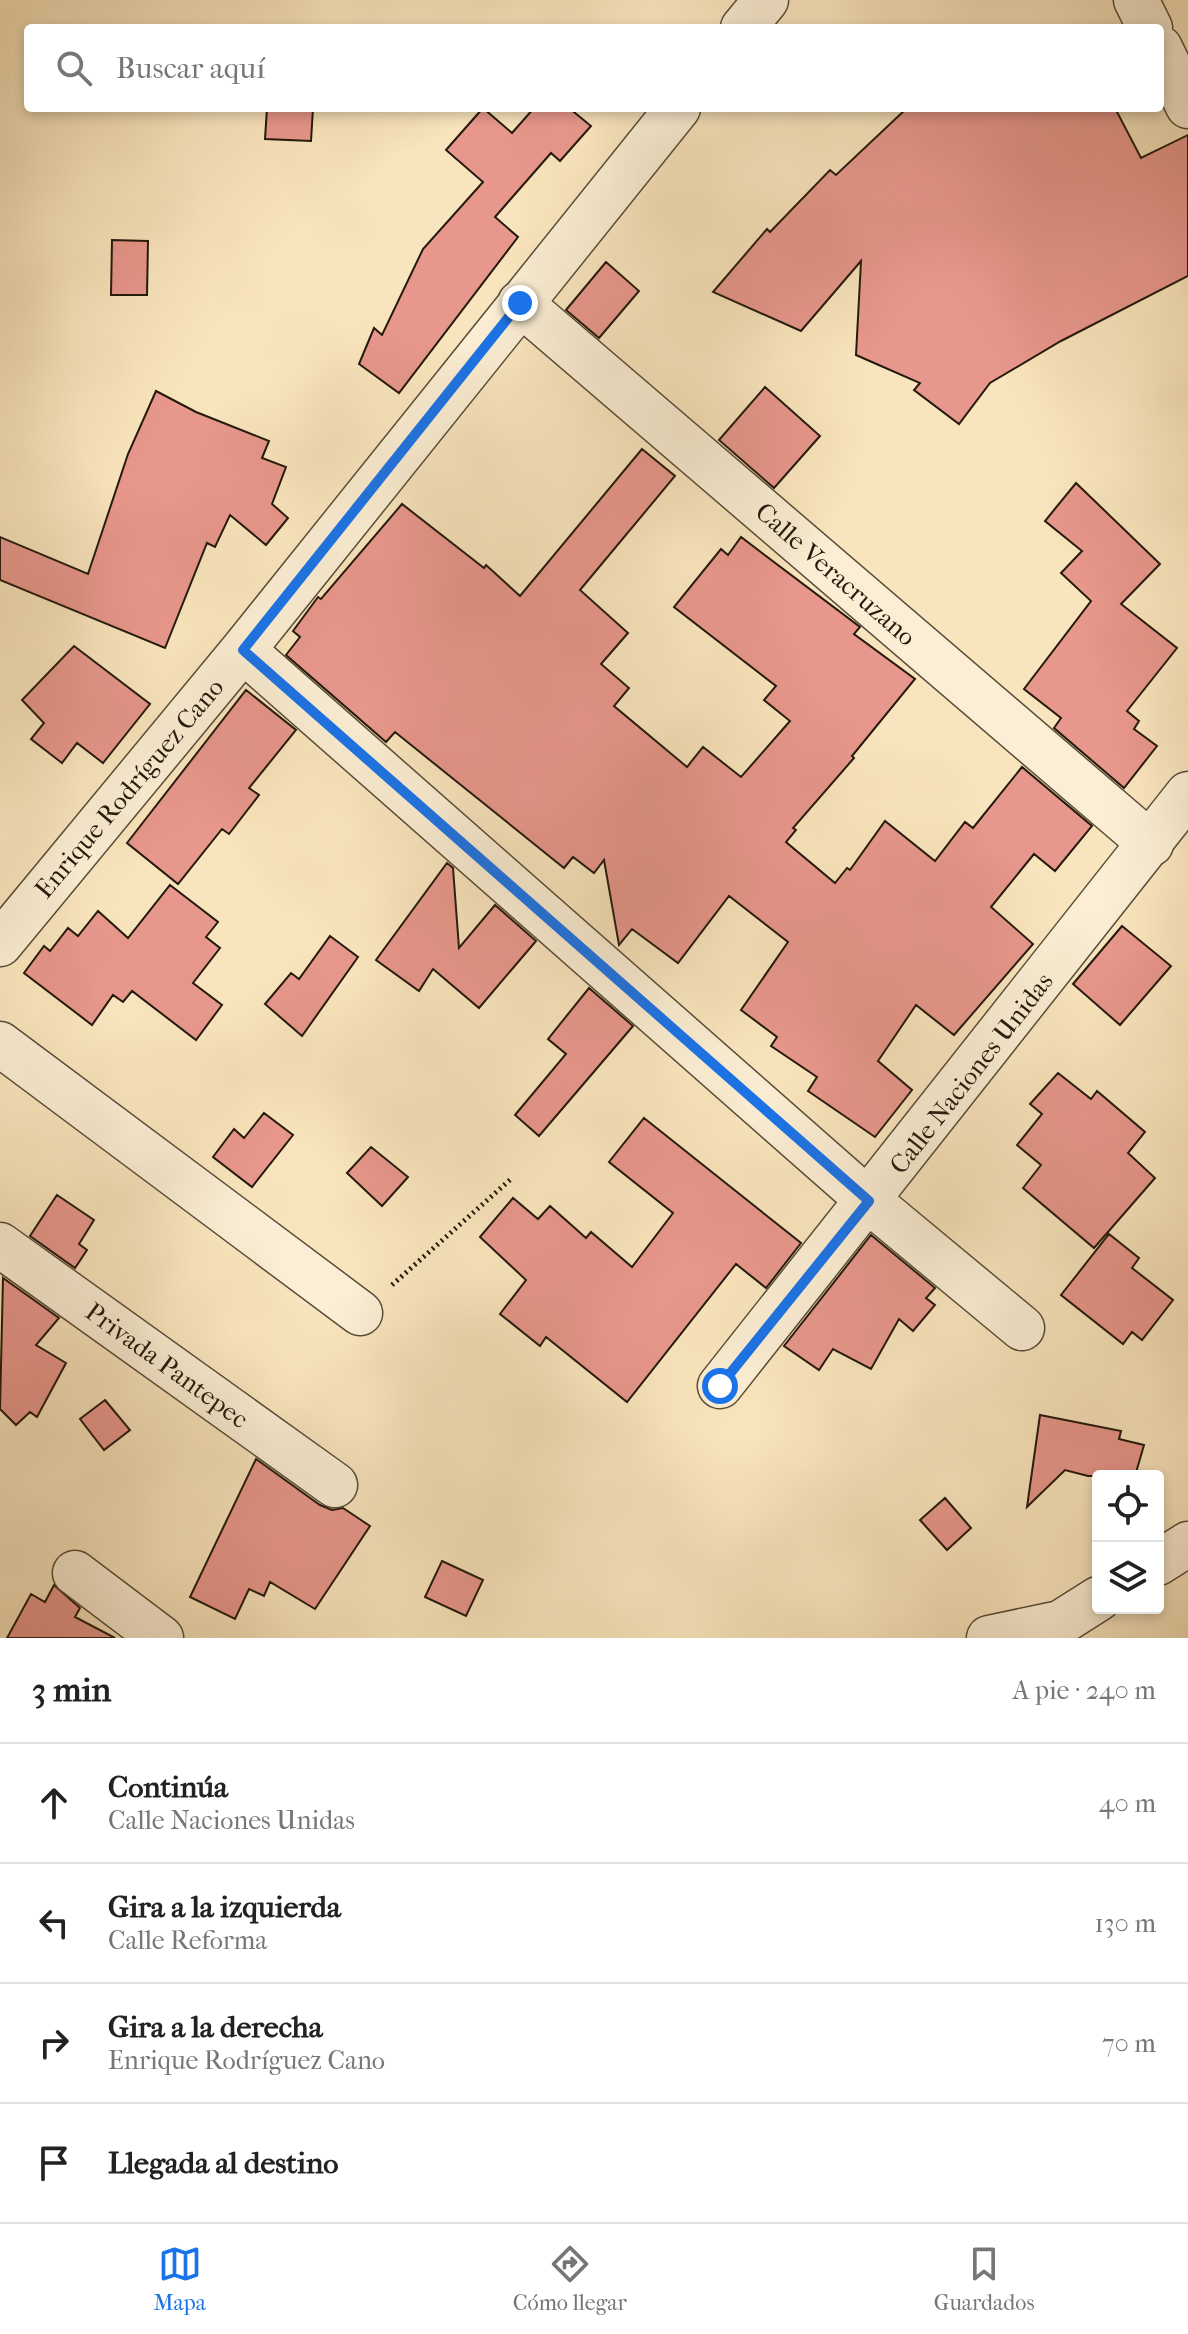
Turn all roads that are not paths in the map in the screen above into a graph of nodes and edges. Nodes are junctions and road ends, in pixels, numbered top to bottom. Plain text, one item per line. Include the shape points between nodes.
1 (766, 0) edge
2 (1136, 0) edge
3 (746, 24) edge
4 (1148, 24) edge
5 (1164, 56) edge
6 (1188, 106) edge
7 (675, 112) edge
8 (520, 303) junction
9 (243, 650) junction
10 (1188, 794) edge
11 (1151, 844) junction
12 (0, 944) edge
13 (0, 1044) edge
14 (869, 1201) junction
15 (0, 1245) edge
16 (360, 1313) road end
17 (1022, 1328) dead end
18 (720, 1386) dead end
19 (335, 1485) dead end
20 (1188, 1544) edge
21 (1164, 1559) edge
22 (75, 1573) dead end
23 (1092, 1603) edge
24 (161, 1638) edge
25 (989, 1638) edge

1 - 3 street
2 - 4 street
5 - 6 street
7 - 8 street, Enrique Rodríguez Cano
8 - 9 street, Enrique Rodríguez Cano
8 - 11 street, Calle Veracruzano
9 - 12 street, Enrique Rodríguez Cano
9 - 14 street
10 - 11 street, Calle Naciones Unidas
11 - 14 street, Calle Naciones Unidas
13 - 16 street
14 - 17 street
14 - 18 street, Calle Naciones Unidas
15 - 19 street, Privada Pantepec
20 - 21 street
22 - 24 street
23 - 25 street via 1060,1623

